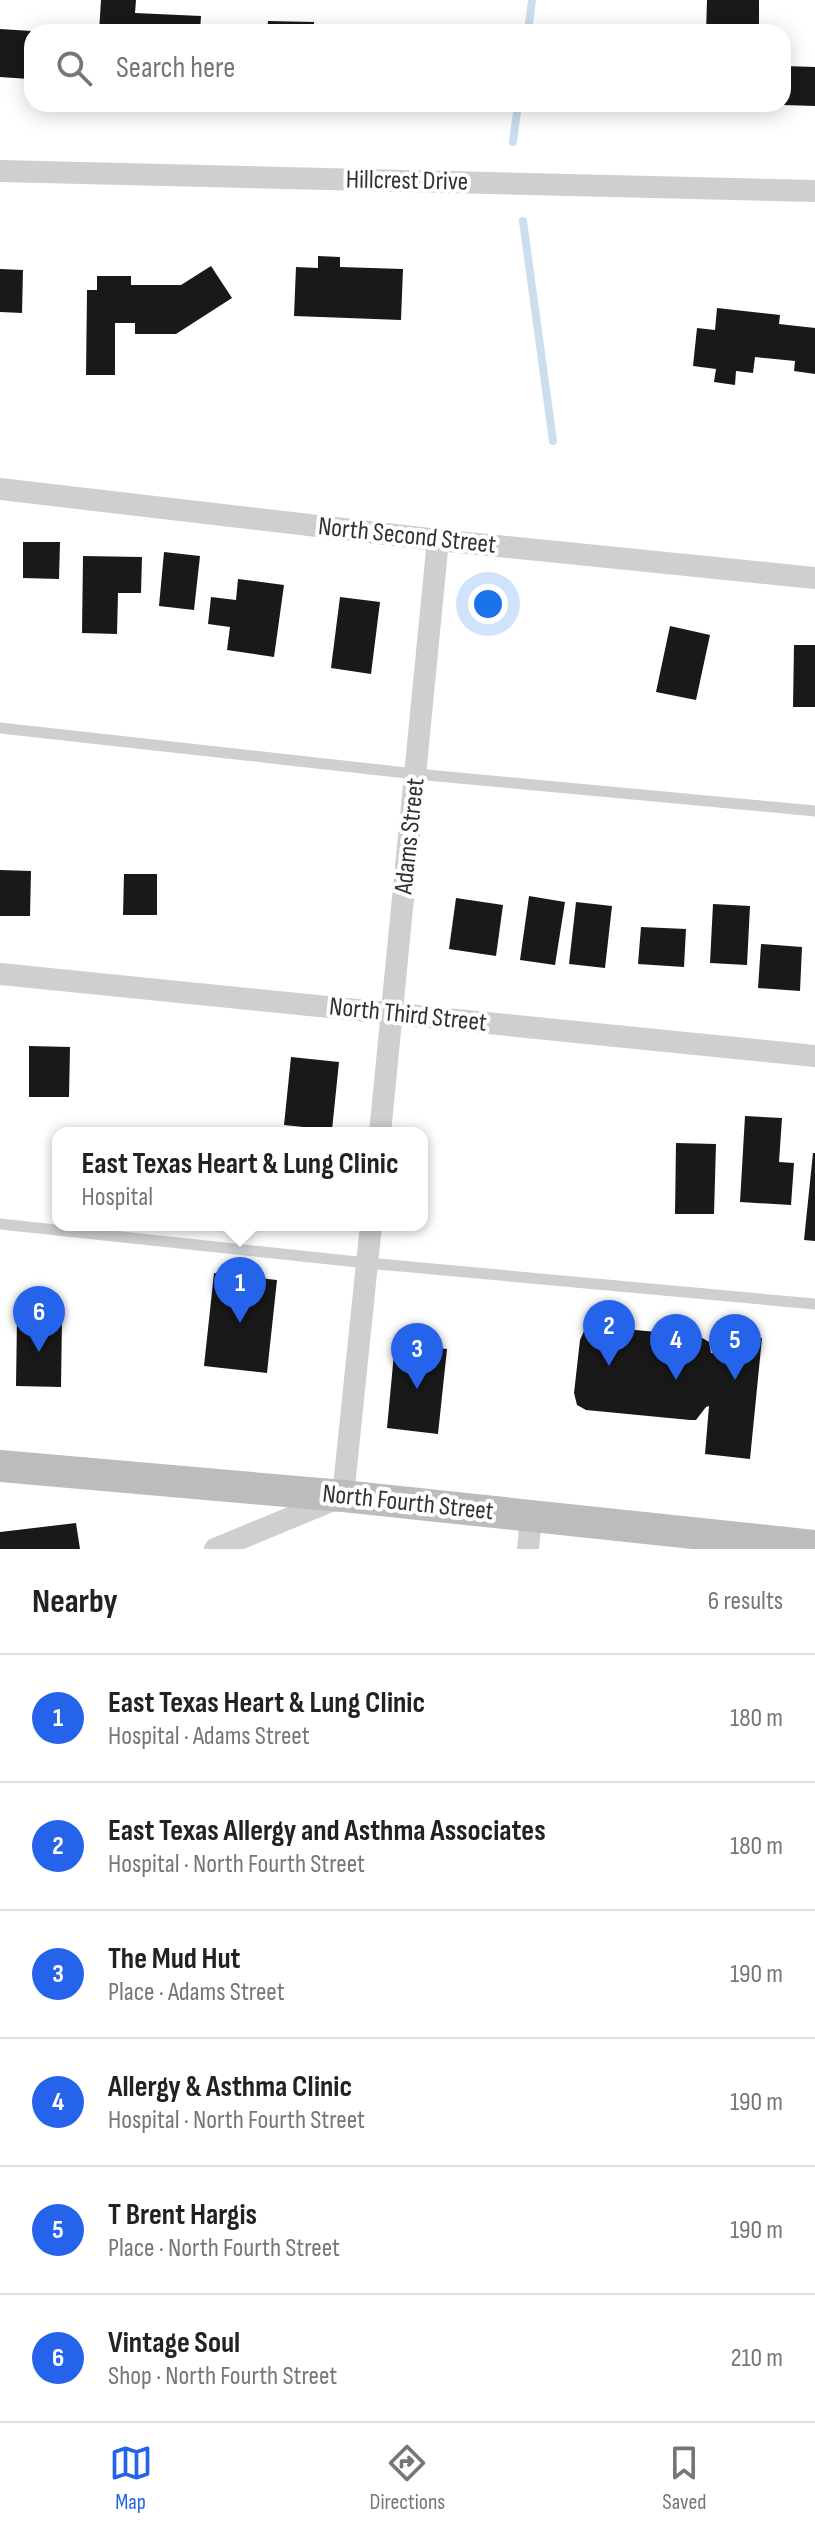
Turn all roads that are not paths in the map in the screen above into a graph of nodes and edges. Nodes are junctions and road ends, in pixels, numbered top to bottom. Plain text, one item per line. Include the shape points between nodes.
1 (0, 171) edge
2 (815, 191) edge
3 (0, 489) edge
4 (438, 540) junction
5 (815, 578) edge
6 (0, 728) edge
7 (416, 774) junction
8 (815, 811) edge
9 (0, 974) edge
10 (393, 1013) junction
11 (815, 1056) edge
12 (381, 1127) edge
13 (0, 1224) edge
14 (52, 1230) edge
15 (66, 1231) edge
16 (370, 1231) edge
17 (367, 1263) junction
18 (815, 1304) edge
19 (0, 1466) edge
20 (343, 1496) junction
21 (531, 1516) junction
22 (815, 1546) edge
23 (215, 1549) edge
24 (528, 1549) edge

1 - 2 street, Hillcrest Drive
3 - 4 street, North Second Street
4 - 5 street, North Second Street
4 - 7 street, Adams Street
6 - 7 lane
7 - 8 lane
7 - 10 street, Adams Street
9 - 10 street, North Third Street
10 - 11 street, North Third Street
10 - 12 street, Adams Street
13 - 14 lane
15 - 17 lane
16 - 17 street
17 - 18 lane
17 - 20 street
19 - 20 main road, North Fourth Street
20 - 21 main road, North Fourth Street
20 - 23 street
21 - 22 main road, North Fourth Street
21 - 24 street

